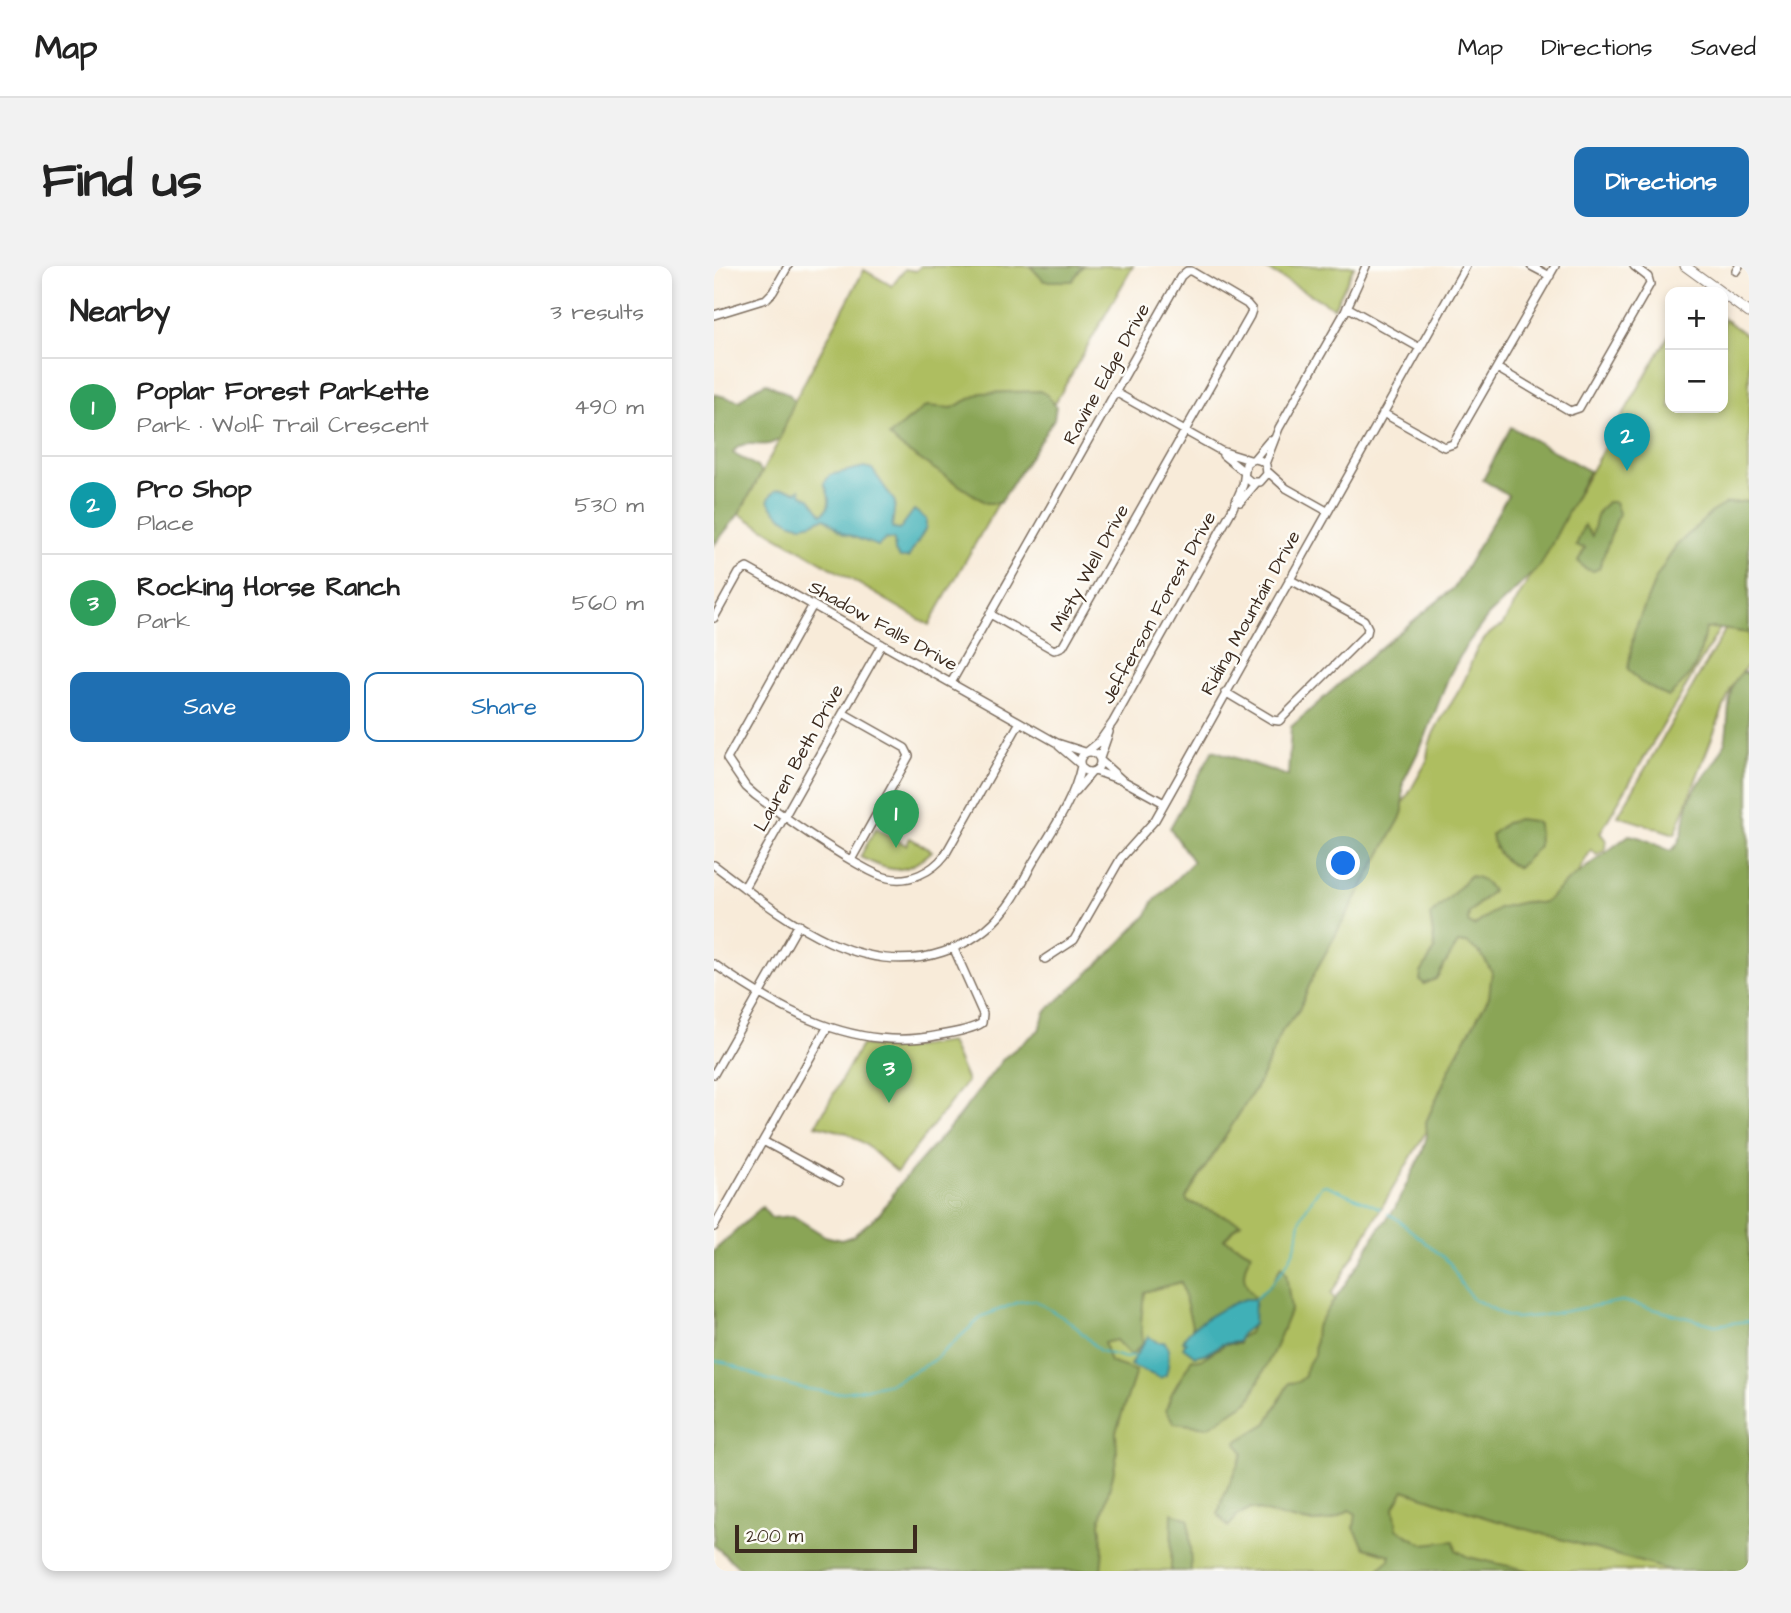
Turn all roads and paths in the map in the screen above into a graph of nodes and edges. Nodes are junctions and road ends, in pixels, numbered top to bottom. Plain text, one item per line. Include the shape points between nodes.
1 (788, 266) edge
2 (1366, 266) edge
3 (1466, 266) edge
4 (1531, 266) edge
5 (1555, 266) edge
6 (1634, 266) edge
7 (1685, 266) edge
8 (1550, 276) junction
9 (1714, 287) edge
10 (1728, 297) edge
11 (1347, 307) junction
12 (1749, 313) edge
13 (714, 315) edge
14 (1420, 348) junction
15 (1497, 368) junction
16 (1115, 392) junction
17 (1383, 413) junction
18 (1279, 428) junction
19 (1185, 431) junction
20 (1221, 452) junction
21 (1252, 460) junction
22 (1266, 468) junction
23 (1244, 474) junction
24 (1259, 482) junction
25 (1286, 488) junction
26 (1232, 510) junction
27 (1327, 511) junction
28 (1289, 579) junction
29 (813, 605) junction
30 (717, 606) edge
31 (990, 614) junction
32 (714, 618) edge
33 (882, 644) junction
34 (951, 683) junction
35 (1225, 692) junction
36 (843, 713) junction
37 (1020, 722) junction
38 (1113, 722) junction
39 (1057, 743) junction
40 (1087, 752) junction
41 (1100, 760) junction
42 (1080, 765) junction
43 (1093, 772) junction
44 (1122, 780) junction
45 (1068, 801) junction
46 (1164, 803) junction
47 (784, 817) junction
48 (851, 860) junction
49 (714, 865) edge
50 (744, 888) junction
51 (799, 924) junction
52 (954, 949) junction
53 (1045, 959) dead end
54 (714, 964) edge
55 (760, 993) junction
56 (827, 1028) junction
57 (714, 1074) edge
58 (763, 1141) junction
59 (839, 1182) dead end
60 (714, 1227) edge

1 - 13 street via 766,299
2 - 11 street
3 - 14 street, Riding Mountain Drive
4 - 8 street
5 - 8 street
6 - 15 street via 1650,284 1579,408 1570,411
7 - 9 main road
8 - 15 street
10 - 12 main road
11 - 14 street
11 - 18 street
14 - 17 street, Riding Mountain Drive
15 - 17 street via 1449,447
16 - 19 street
16 - 19 street, Ravine Edge Drive via 1181,276 1187,271 1194,273 1252,310
16 - 31 street, Ravine Edge Drive
17 - 27 street, Riding Mountain Drive
18 - 21 street
18 - 22 street
19 - 20 street
19 - 31 street, Misty Well Drive via 1060,650
20 - 21 street
20 - 23 street
21 - 22 street
21 - 23 street via 1245,464
22 - 24 street
22 - 25 street
23 - 24 street via 1249,481
23 - 26 street, Jefferson Forest Drive
24 - 25 street
24 - 26 street, Jefferson Forest Drive
25 - 27 street
26 - 38 street, Jefferson Forest Drive
27 - 28 street, Riding Mountain Drive
28 - 35 street, Riding Mountain Drive
28 - 35 street via 1364,620 1367,633 1279,721
29 - 30 street, Shadow Falls Drive via 747,568
29 - 33 street, Shadow Falls Drive
29 - 47 street via 727,755 746,787
30 - 32 street, Shadow Falls Drive
31 - 34 street, Ravine Edge Drive
33 - 34 street, Shadow Falls Drive
33 - 36 street, Lauren Beth Drive
34 - 37 street, Shadow Falls Drive
35 - 46 street, Riding Mountain Drive
36 - 47 street, Lauren Beth Drive
36 - 48 street via 905,748 909,756
37 - 39 street, Shadow Falls Drive
37 - 48 street via 945,856 935,866 913,877 894,879
38 - 40 street, Jefferson Forest Drive
38 - 41 street, Jefferson Forest Drive
39 - 40 street, Shadow Falls Drive
39 - 42 street, Shadow Falls Drive
40 - 41 street via 1094,752
40 - 42 street
41 - 43 street
41 - 44 street
42 - 43 street
42 - 45 street
43 - 44 street
43 - 45 street
44 - 46 street
45 - 52 street via 1006,908 983,931
46 - 53 street, Riding Mountain Drive via 1149,829 1121,858 1074,940
47 - 48 street
47 - 50 street, Lauren Beth Drive
49 - 50 street
50 - 51 street
51 - 52 street via 845,949 874,958 916,959
51 - 55 street
52 - 56 street via 983,1014 979,1026 905,1039
54 - 55 street
55 - 56 street
55 - 57 street
56 - 58 street
58 - 59 street
58 - 60 street

